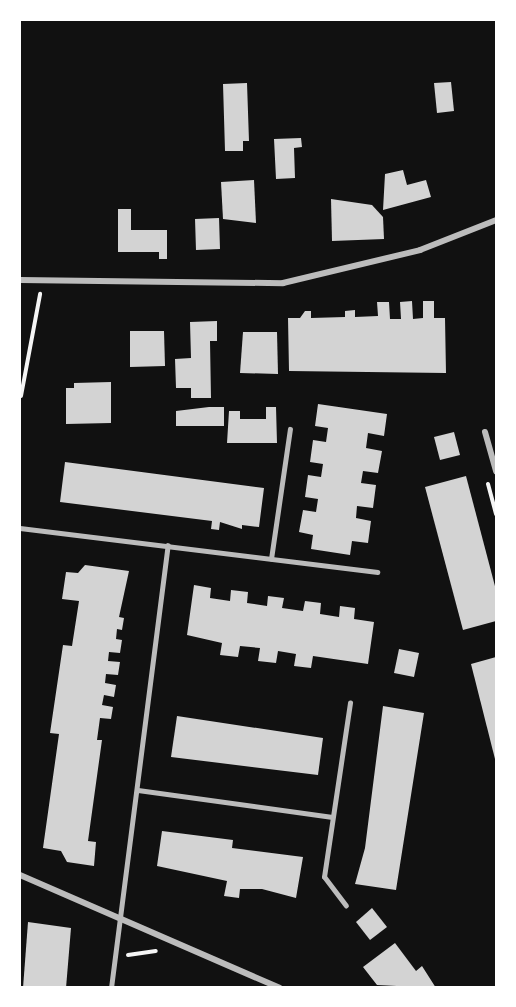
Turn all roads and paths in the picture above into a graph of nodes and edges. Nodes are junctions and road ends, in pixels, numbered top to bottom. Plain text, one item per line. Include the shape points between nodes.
1 (496, 220) edge
2 (20, 280) edge
3 (42, 281) junction
4 (21, 396) dead end
5 (290, 429) dead end
6 (485, 432) dead end
7 (496, 471) edge
8 (20, 528) edge
9 (168, 546) junction
10 (271, 559) junction
11 (377, 573) dead end
12 (350, 703) dead end
13 (138, 790) junction
14 (332, 817) junction
15 (20, 874) edge
16 (346, 906) dead end
17 (119, 917) junction
18 (168, 955) dead end
19 (115, 957) junction
20 (111, 987) edge
21 (280, 987) edge

1 - 3 street via 420,250 283,283
2 - 3 street
3 - 4 path
5 - 10 lane
6 - 7 street
8 - 9 lane
9 - 10 lane
9 - 13 lane
10 - 11 lane
12 - 14 lane
13 - 14 lane
13 - 17 lane
14 - 16 lane via 324,877
15 - 17 street
17 - 19 lane
17 - 21 street
18 - 19 path via 158,951
19 - 20 lane

